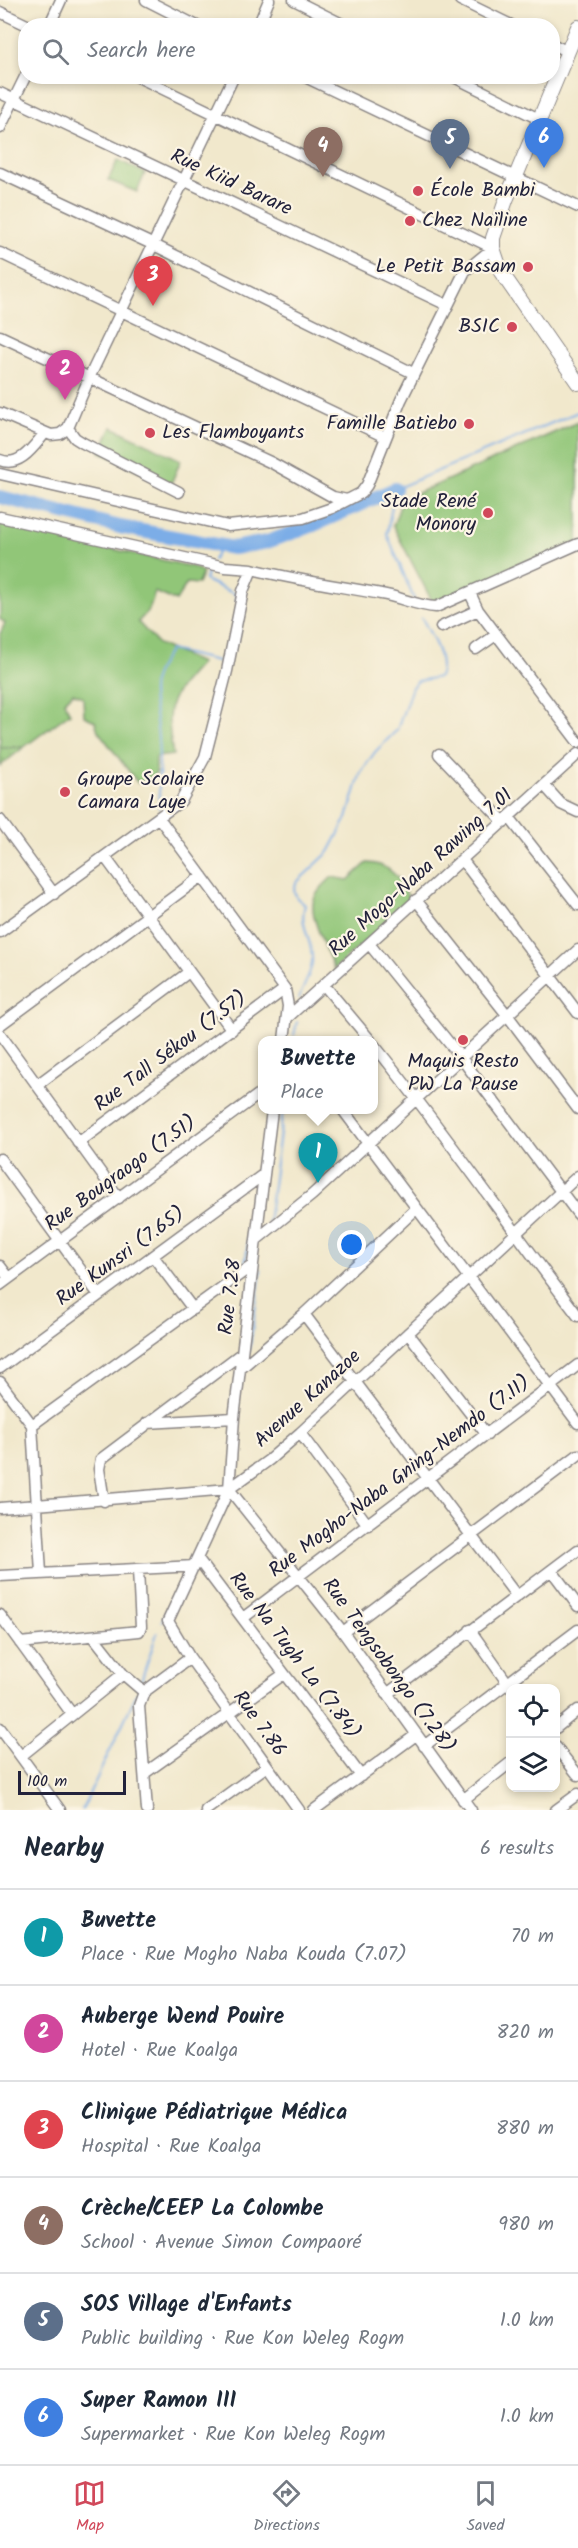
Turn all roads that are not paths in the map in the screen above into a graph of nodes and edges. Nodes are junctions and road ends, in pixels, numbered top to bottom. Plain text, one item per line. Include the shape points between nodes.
1 (61, 0) edge
2 (146, 0) edge
3 (269, 0) edge
4 (294, 0) edge
5 (460, 0) edge
6 (0, 12) edge
7 (53, 18) edge
8 (181, 18) edge
9 (261, 18) edge
10 (330, 18) edge
11 (497, 18) edge
12 (18, 21) edge
13 (578, 27) edge
14 (560, 48) edge
15 (568, 52) junction
16 (560, 70) edge
17 (21, 84) edge
18 (152, 84) edge
19 (230, 84) edge
20 (320, 84) edge
21 (468, 84) edge
22 (554, 84) edge
23 (0, 93) edge
24 (13, 100) junction
25 (216, 115) junction
26 (539, 119) junction
27 (0, 128) edge
28 (0, 173) edge
29 (515, 177) junction
30 (183, 180) junction
31 (578, 207) edge
32 (154, 245) junction
33 (493, 248) junction
34 (0, 253) edge
35 (447, 305) junction
36 (121, 311) junction
37 (0, 336) edge
38 (413, 373) junction
39 (90, 376) junction
40 (578, 383) edge
41 (0, 413) edge
42 (68, 428) junction
43 (45, 433) junction
44 (385, 437) junction
45 (0, 460) edge
46 (0, 474) edge
47 (179, 492) dead end
48 (347, 500) junction
49 (0, 517) edge
50 (578, 544) edge
51 (252, 569) junction
52 (470, 593) junction
53 (478, 610) junction
54 (441, 627) dead end
55 (496, 634) junction
56 (476, 649) dead end
57 (578, 742) edge
58 (440, 754) dead end
59 (578, 754) edge
60 (544, 785) junction
61 (578, 812) edge
62 (159, 818) junction
63 (507, 819) junction
64 (0, 820) edge
65 (105, 857) junction
66 (463, 861) junction
67 (202, 876) junction
68 (54, 894) junction
69 (416, 900) junction
70 (578, 905) edge
71 (148, 917) junction
72 (0, 932) edge
73 (370, 945) junction
74 (578, 950) edge
75 (189, 972) junction
76 (550, 977) junction
77 (324, 984) junction
78 (285, 989) junction
79 (578, 1013) edge
80 (508, 1016) junction
81 (287, 1018) junction
82 (0, 1025) edge
83 (232, 1030) junction
84 (0, 1034) edge
85 (286, 1036) edge
86 (366, 1036) edge
87 (378, 1050) edge
88 (462, 1059) junction
89 (37, 1085) junction
90 (258, 1095) edge
91 (417, 1098) junction
92 (578, 1109) edge
93 (272, 1114) edge
94 (346, 1114) edge
95 (78, 1143) junction
96 (369, 1143) junction
97 (0, 1159) edge
98 (264, 1174) junction
99 (578, 1176) edge
100 (561, 1191) junction
101 (119, 1198) junction
102 (416, 1209) junction
103 (578, 1214) edge
104 (515, 1233) junction
105 (256, 1240) junction
106 (60, 1241) junction
107 (153, 1256) junction
108 (253, 1265) junction
109 (0, 1266) edge
110 (467, 1276) junction
111 (9, 1278) junction
112 (0, 1285) edge
113 (99, 1295) junction
114 (193, 1310) junction
115 (304, 1314) junction
116 (578, 1316) edge
117 (408, 1333) junction
118 (242, 1353) junction
119 (578, 1365) edge
120 (0, 1368) edge
121 (240, 1370) junction
122 (355, 1381) junction
123 (0, 1382) edge
124 (550, 1386) junction
125 (234, 1418) junction
126 (146, 1423) junction
127 (578, 1423) edge
128 (32, 1425) junction
129 (300, 1433) junction
130 (487, 1435) junction
131 (578, 1455) edge
132 (428, 1479) junction
133 (229, 1489) junction
134 (104, 1501) junction
135 (38, 1506) junction
136 (0, 1508) edge
137 (368, 1525) junction
138 (472, 1536) junction
139 (578, 1550) edge
140 (197, 1562) junction
141 (138, 1570) junction
142 (552, 1571) junction
143 (41, 1573) junction
144 (0, 1576) edge
145 (300, 1576) junction
146 (516, 1595) junction
147 (578, 1606) edge
148 (0, 1615) edge
149 (243, 1618) junction
150 (470, 1630) junction
151 (578, 1630) edge
152 (343, 1632) junction
153 (93, 1636) junction
154 (20, 1643) junction
155 (190, 1658) junction
156 (123, 1674) junction
157 (284, 1674) junction
158 (507, 1684) edge
159 (513, 1684) edge
160 (506, 1689) edge
161 (144, 1692) junction
162 (387, 1694) junction
163 (578, 1710) edge
164 (229, 1712) junction
165 (72, 1714) junction
166 (560, 1724) edge
167 (0, 1728) edge
168 (416, 1736) junction
169 (424, 1746) junction
170 (560, 1752) edge
171 (21, 1756) junction
172 (267, 1766) junction
173 (506, 1766) edge
174 (145, 1773) junction
175 (578, 1775) edge
176 (361, 1776) junction
177 (578, 1794) edge
178 (463, 1800) junction
179 (60, 1810) edge
180 (147, 1810) edge
181 (206, 1810) edge
182 (299, 1810) edge
183 (314, 1810) edge
184 (471, 1810) edge
185 (556, 1810) edge

1 - 7 street
2 - 8 street
3 - 9 street
4 - 10 street
5 - 11 street
6 - 12 street
13 - 15 main road
14 - 15 street
15 - 16 main road
17 - 24 street
18 - 25 street
19 - 25 street
20 - 29 street
21 - 26 street
22 - 26 main road
23 - 24 street, Rue Kiid Barare
24 - 27 street
24 - 30 street, Rue Kiid Barare
25 - 30 street
25 - 33 street
26 - 29 main road
28 - 32 street
29 - 31 street
29 - 33 main road via 495,231
30 - 32 street
30 - 35 street, Rue Kiid Barare
32 - 36 street
32 - 38 street
33 - 35 street via 465,271
33 - 40 main road via 506,280
34 - 36 street
35 - 38 street
36 - 39 street
36 - 44 street
37 - 39 street
38 - 44 street
39 - 42 street
39 - 48 street via 272,463 333,497
41 - 43 street
42 - 43 street via 60,434
42 - 47 street via 83,443
43 - 45 street via 21,458
44 - 48 street via 367,485
46 - 48 street via 228,526 303,518
49 - 51 street via 225,567
50 - 52 street
51 - 52 street via 436,608
51 - 62 street via 243,591 205,756 181,801
52 - 53 street
53 - 54 street
53 - 55 street
55 - 56 street
55 - 57 street
58 - 63 street
59 - 60 street, Rue Mogo-Naba Rawing 7.01
60 - 61 street via 561,804
60 - 63 street, Rue Mogo-Naba Rawing 7.01
62 - 65 street
62 - 67 street
63 - 66 street, Rue Mogo-Naba Rawing 7.01
63 - 70 street
64 - 68 street
65 - 68 street
65 - 71 street
66 - 69 street, Rue Mogo-Naba Rawing 7.01
66 - 76 street
67 - 71 street
67 - 78 street
68 - 72 street
69 - 73 street, Rue Mogo-Naba Rawing 7.01
69 - 80 street
71 - 75 street
71 - 82 street
73 - 77 street, Rue Mogo-Naba Rawing 7.01
73 - 88 street
74 - 76 street
75 - 83 street
75 - 89 street
76 - 79 street
76 - 80 street
77 - 81 street, Rue Mogo-Naba Rawing 7.01
77 - 86 street
78 - 81 street
78 - 83 street, Rue Tall Sékou (7.57)
80 - 88 street
80 - 92 street
81 - 85 street
83 - 95 street, Rue Tall Sékou (7.57)
84 - 89 street
87 - 91 street
88 - 91 street
88 - 100 street
89 - 95 street
90 - 101 street, Rue Bougraogo (7.51)
91 - 96 street
91 - 104 street
93 - 98 street, Rue 7.28
94 - 96 street
95 - 101 street
96 - 102 street
96 - 105 street
97 - 106 street
98 - 105 street, Rue 7.28
98 - 107 street, Rue Kunsri (7.65)
99 - 100 street, Avenue Kanazoe
100 - 103 street
100 - 104 street, Avenue Kanazoe
101 - 106 street, Rue Bougraogo (7.51)
102 - 110 street
102 - 115 street
104 - 110 street, Avenue Kanazoe
104 - 116 street
105 - 108 street, Rue 7.28
106 - 111 street, Rue Bougraogo (7.51)
106 - 113 street
107 - 113 street, Rue Kunsri (7.65)
107 - 114 street
108 - 114 street
108 - 118 street, Rue 7.28
109 - 111 street
110 - 117 street, Avenue Kanazoe
110 - 124 street
111 - 112 street, Rue Bougraogo (7.51)
113 - 120 street, Rue Kunsri (7.65)
114 - 128 street
115 - 121 street
115 - 122 street
117 - 122 street, Avenue Kanazoe
117 - 130 street
118 - 121 street, Rue 7.28
118 - 126 street
119 - 124 street, Rue Mogho-Naba Gning-Nemdo (7.11)
121 - 125 street, Rue 7.28
122 - 129 street, Avenue Kanazoe
122 - 132 street
123 - 128 street
124 - 127 street
124 - 130 street, Rue Mogho-Naba Gning-Nemdo (7.11)
125 - 126 street
125 - 133 street, Rue 7.28
126 - 134 street via 101,1459
128 - 135 street
129 - 133 street, Avenue Kanazoe
129 - 137 street
130 - 132 street, Rue Mogho-Naba Gning-Nemdo (7.11)
131 - 138 street
132 - 137 street, Rue Mogho-Naba Gning-Nemdo (7.11)
132 - 138 street
133 - 134 street
133 - 140 street
133 - 145 street, Rue Tengsobongo (7.28)
134 - 135 street
135 - 136 street
135 - 143 street
137 - 145 street, Rue Mogho-Naba Gning-Nemdo (7.11)
138 - 146 street
138 - 152 street
139 - 142 street
140 - 141 street
140 - 149 street, Rue Na Tugh La (7.84)
140 - 155 street, Rue 7.86 via 168,1622
141 - 143 street
141 - 153 street via 141,1630
142 - 146 street
142 - 147 street
143 - 144 street
145 - 149 street, Rue Mogho-Naba Gning-Nemdo (7.11)
145 - 152 street, Rue Tengsobongo (7.28)
146 - 150 street
148 - 154 street
149 - 157 street, Rue Na Tugh La (7.84)
150 - 158 street
150 - 162 street
151 - 159 street
152 - 162 street, Rue Tengsobongo (7.28)
153 - 154 street
153 - 156 street
154 - 165 street
155 - 161 street
155 - 164 street, Rue 7.86
156 - 161 street
156 - 165 street
157 - 164 street
157 - 176 street, Rue Na Tugh La (7.84)
160 - 169 street
161 - 174 street via 139,1706
162 - 168 street, Rue Tengsobongo (7.28)
163 - 166 street
164 - 172 street, Rue 7.86
164 - 174 street
165 - 171 street
167 - 171 street
168 - 169 street, Rue Tengsobongo (7.28)
168 - 176 street
169 - 178 street, Rue Tengsobongo (7.28)
170 - 175 street
171 - 179 street
172 - 181 street
172 - 182 street, Rue 7.86
173 - 178 street
174 - 180 street
176 - 183 street
177 - 185 street
178 - 184 street, Rue Tengsobongo (7.28)

